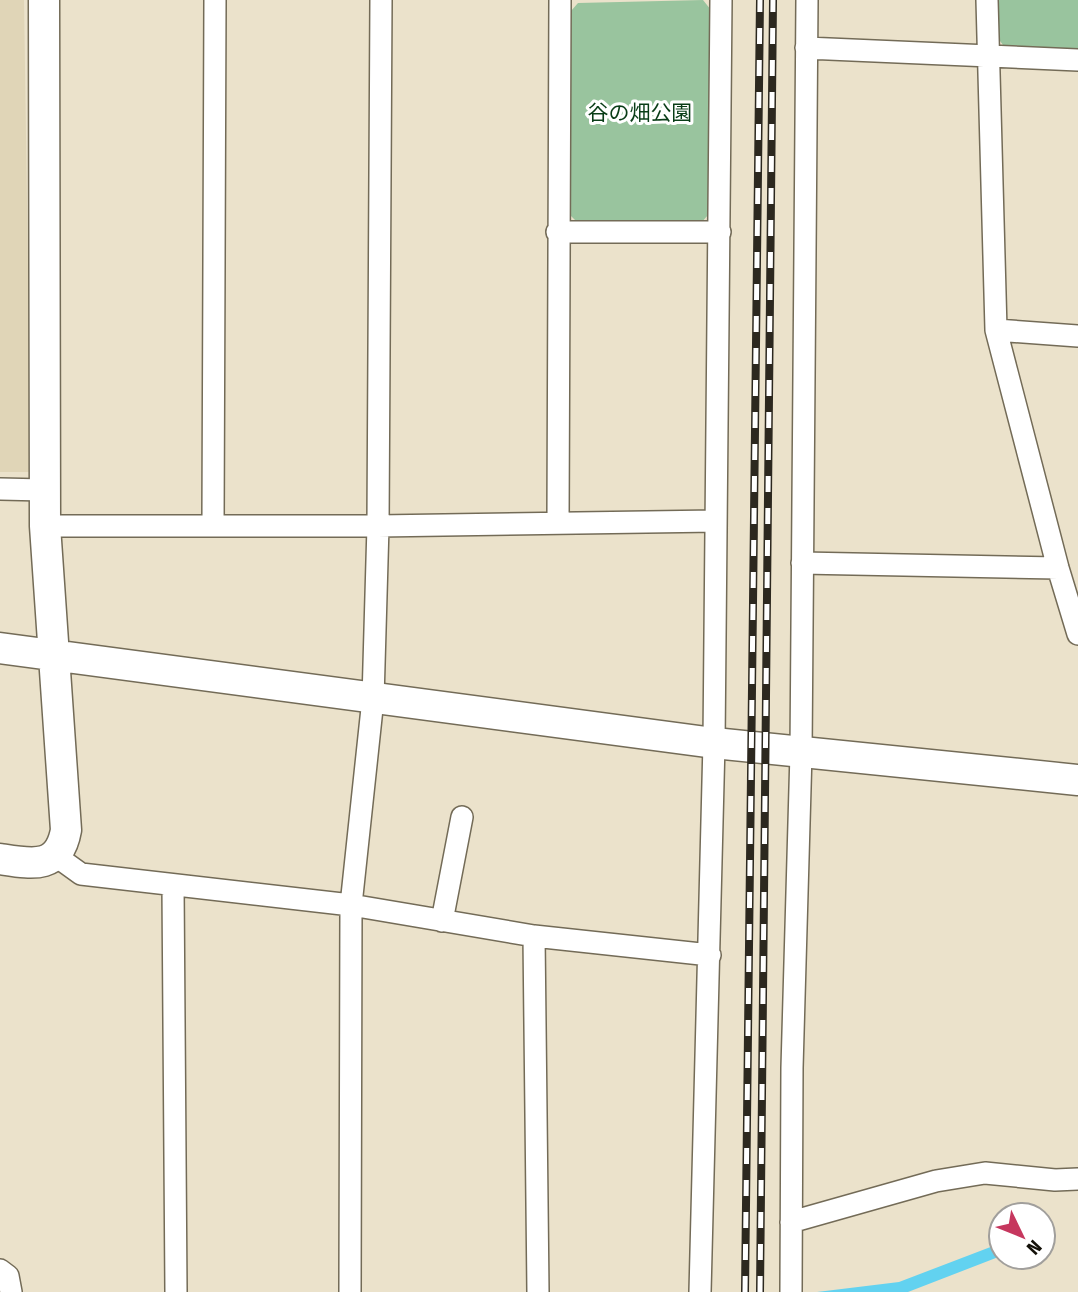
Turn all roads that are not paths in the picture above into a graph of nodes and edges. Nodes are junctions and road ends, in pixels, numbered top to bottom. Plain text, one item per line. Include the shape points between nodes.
1 (44, 0) edge
2 (215, 0) edge
3 (381, 0) edge
4 (560, 0) edge
5 (721, 0) edge
6 (807, 0) edge
7 (987, 0) edge
8 (806, 48) junction
9 (987, 56) junction
10 (1078, 60) edge
11 (557, 232) junction
12 (720, 232) junction
13 (996, 330) junction
14 (1078, 336) edge
15 (0, 489) edge
16 (44, 490) junction
17 (716, 521) junction
18 (558, 523) junction
19 (45, 526) junction
20 (213, 526) junction
21 (378, 526) junction
22 (802, 563) junction
23 (1058, 568) junction
24 (1078, 634) edge
25 (0, 648) edge
26 (51, 654) junction
27 (373, 699) junction
28 (714, 743) junction
29 (801, 753) junction
30 (1078, 780) edge
31 (462, 817) dead end
32 (56, 856) junction
33 (0, 859) edge
34 (173, 886) junction
35 (351, 905) junction
36 (442, 920) junction
37 (534, 936) junction
38 (709, 955) junction
39 (1078, 1179) edge
40 (791, 1222) junction
41 (0, 1270) edge
42 (11, 1292) edge
43 (176, 1292) edge
44 (350, 1292) edge
45 (538, 1292) edge
46 (700, 1292) edge
47 (791, 1292) edge

1 - 16 street
2 - 20 street
3 - 21 street
4 - 11 street
5 - 12 street
6 - 8 street
7 - 9 street
8 - 9 street
8 - 22 street
9 - 10 street
9 - 13 street
11 - 12 street
11 - 18 street
12 - 17 street
13 - 14 street
13 - 23 street
15 - 16 street
16 - 19 street
17 - 18 street
17 - 28 street
18 - 21 street
19 - 20 street
19 - 26 street
20 - 21 street
21 - 27 street
22 - 23 street
22 - 29 street
23 - 24 street
25 - 26 street
26 - 27 street
26 - 32 street via 66,830
27 - 28 street
27 - 35 street
28 - 29 street
28 - 38 street
29 - 30 street
29 - 40 street
31 - 36 street
32 - 33 street via 41,862
32 - 34 street via 81,874
34 - 35 street
34 - 43 street
35 - 36 street
35 - 44 street
36 - 37 street
37 - 38 street
37 - 45 street
38 - 46 street
39 - 40 street via 985,1172 936,1181
40 - 47 street
41 - 42 street via 8,1276

